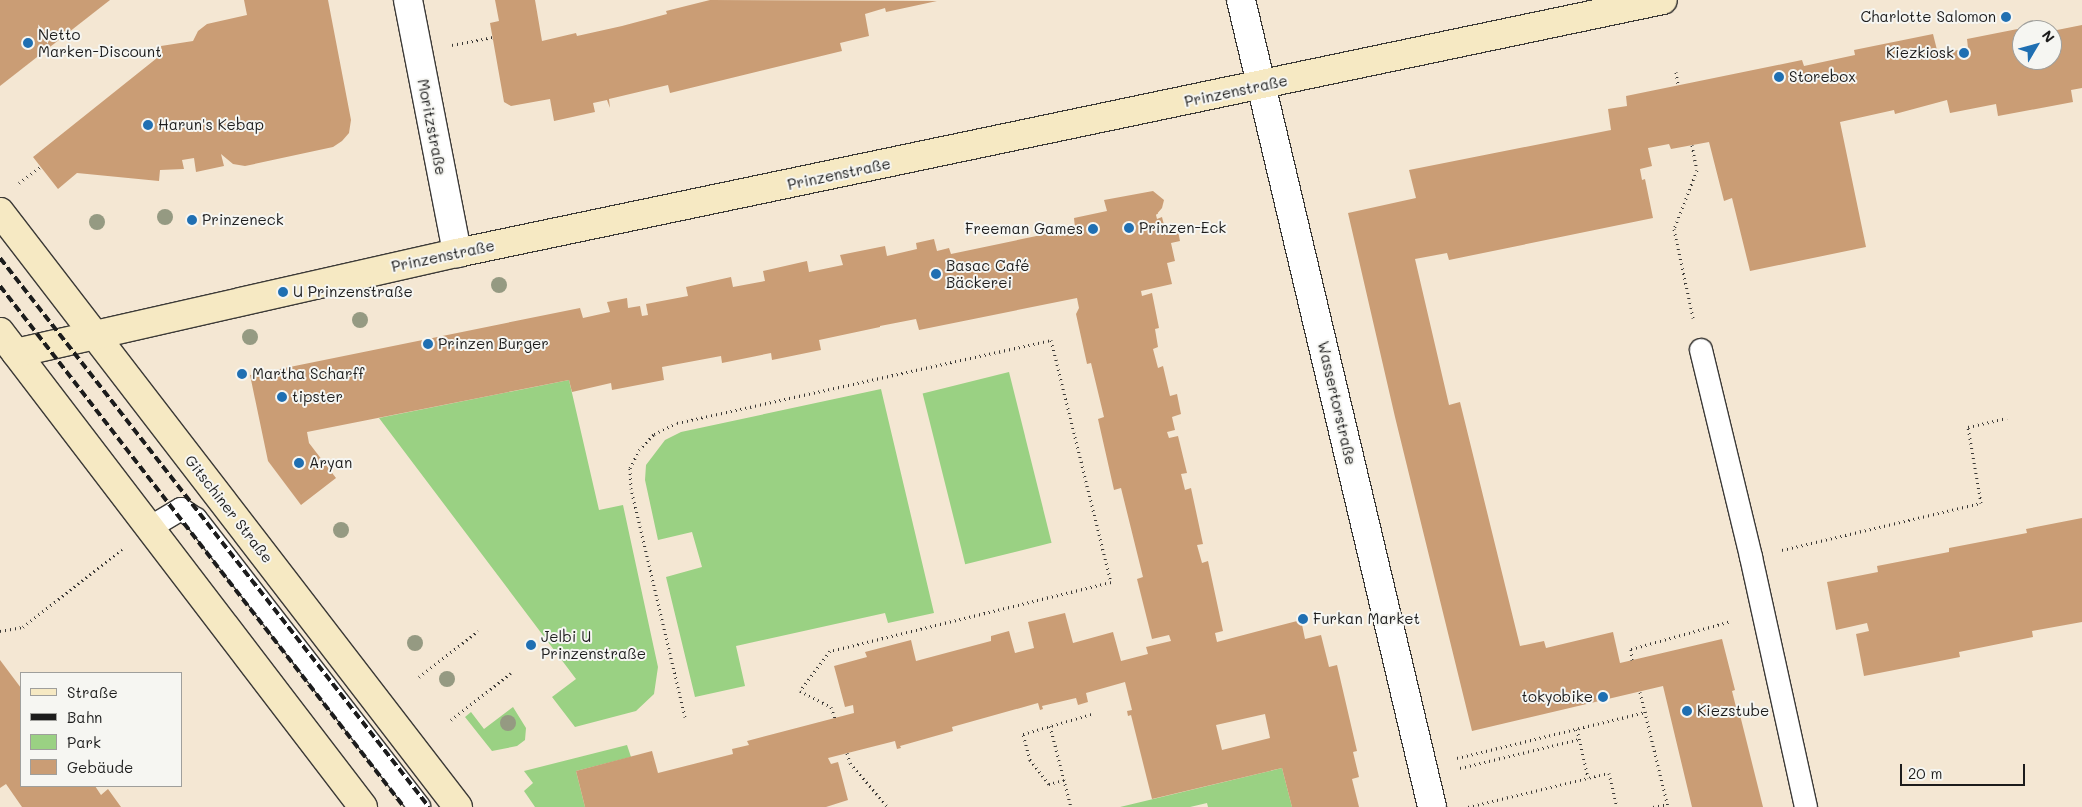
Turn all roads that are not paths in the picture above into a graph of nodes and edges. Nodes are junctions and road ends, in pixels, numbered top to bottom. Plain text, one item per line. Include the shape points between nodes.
1 (408, 0) edge
2 (1241, 0) edge
3 (1664, 0) edge
4 (1262, 86) junction
5 (0, 212) edge
6 (457, 253) junction
7 (95, 335) junction
8 (8, 342) edge
9 (1701, 350) road end
10 (151, 527) junction
11 (363, 807) edge
12 (419, 807) edge
13 (458, 807) edge
14 (1432, 807) edge
15 (1806, 807) edge

1 - 6 street, Moritzstraße
2 - 4 street, Wassertorstraße
3 - 4 main road, Prinzenstraße
4 - 6 main road, Prinzenstraße
4 - 14 street, Wassertorstraße
5 - 7 main road, Gitschiner Straße
6 - 7 main road, Prinzenstraße
7 - 8 main road, Prinzenstraße
7 - 13 main road, Gitschiner Straße
8 - 10 main road
9 - 15 lane
10 - 11 main road
10 - 12 lane via 181,509 196,519

